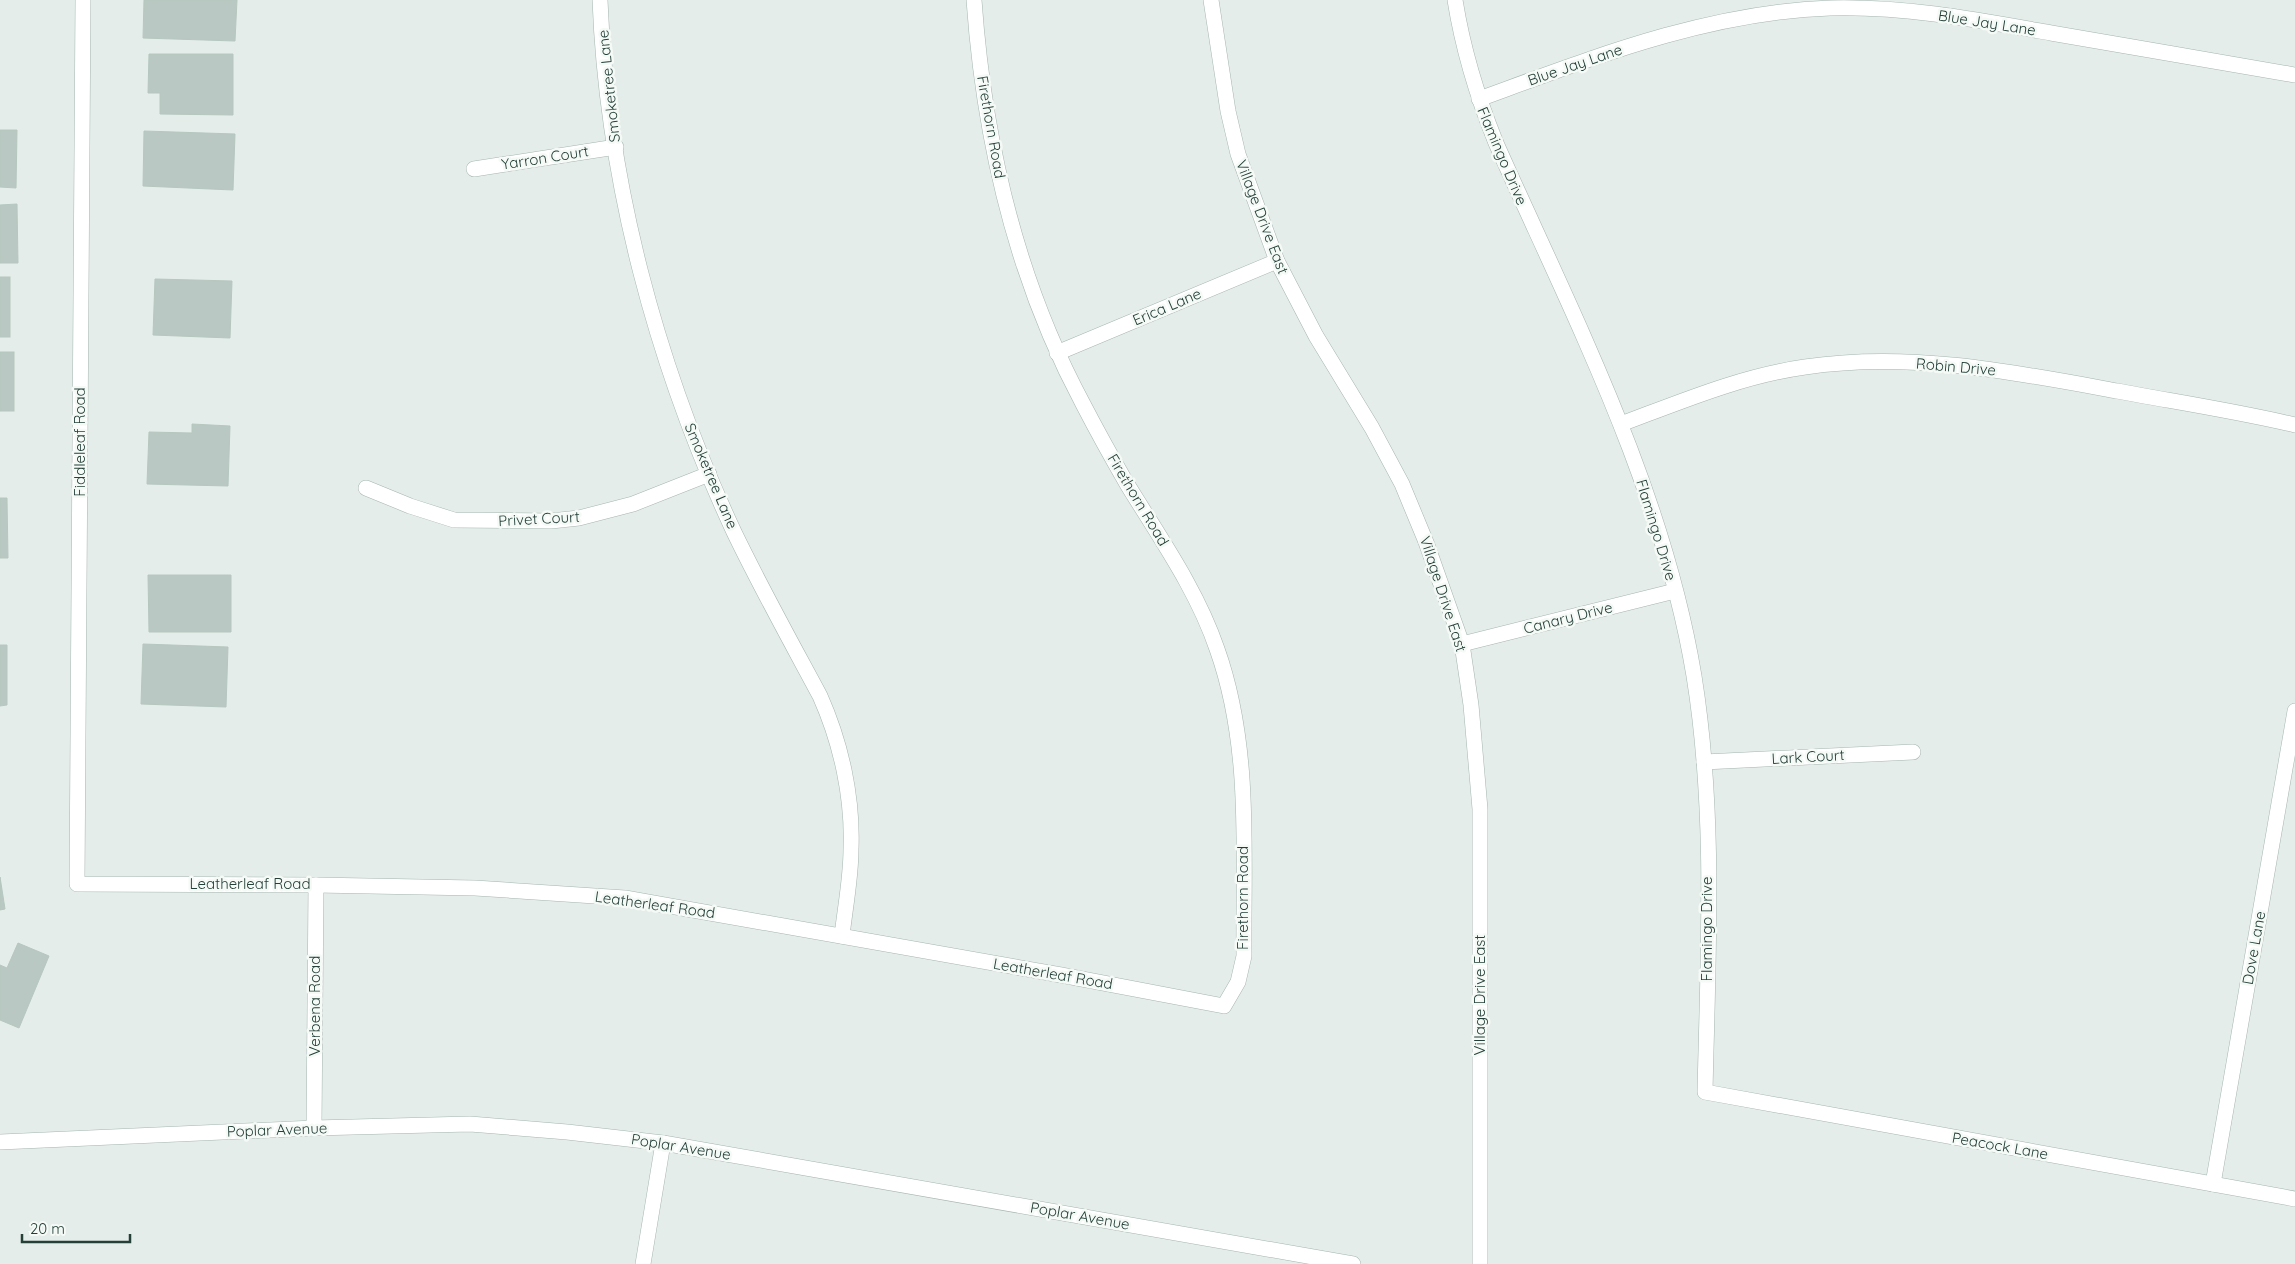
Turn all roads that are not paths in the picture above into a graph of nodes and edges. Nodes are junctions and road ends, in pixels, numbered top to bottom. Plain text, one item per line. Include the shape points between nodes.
1 (84, 0) edge
2 (600, 0) edge
3 (974, 0) edge
4 (1211, 0) edge
5 (1455, 0) edge
6 (1830, 4) edge
7 (2295, 75) edge
8 (1479, 99) junction
9 (616, 147) junction
10 (474, 169) dead end
11 (1277, 261) junction
12 (1058, 353) junction
13 (1621, 424) junction
14 (2295, 425) edge
15 (709, 474) junction
16 (366, 488) dead end
17 (1675, 591) junction
18 (1462, 644) junction
19 (2295, 711) edge
20 (1912, 752) dead end
21 (1704, 762) junction
22 (77, 884) joint
23 (316, 884) junction
24 (842, 936) junction
25 (1224, 1006) joint
26 (1704, 1092) joint
27 (314, 1128) junction
28 (0, 1142) edge
29 (663, 1143) junction
30 (2213, 1184) junction
31 (2295, 1199) edge
32 (643, 1264) edge
33 (1353, 1264) edge
34 (1480, 1264) edge

1 - 22 street, Fiddleleaf Road
2 - 9 street, Smoketree Lane
3 - 12 street, Firethorn Road via 983,83 1003,196 1028,279
4 - 11 street, Village Drive East via 1223,84 1238,154
5 - 8 street, Flamingo Drive via 1464,50
6 - 7 street, Blue Jay Lane via 1955,16
6 - 8 street, Blue Jay Lane via 1713,23 1597,56
8 - 13 street, Flamingo Drive
9 - 10 street, Yarron Court
9 - 15 street, Smoketree Lane via 643,280 683,408
11 - 12 street, Erica Lane
11 - 18 street, Village Drive East via 1316,336 1402,484
12 - 25 street, Firethorn Road via 1126,482 1198,603 1230,692 1242,779 1244,956 1238,982
13 - 14 street, Robin Drive via 1704,393 1804,366 1894,362 2008,371
13 - 17 street, Flamingo Drive via 1650,502
15 - 16 street, Privet Court via 633,504 579,518 550,521 454,520
15 - 24 street, Smoketree Lane via 832,724 847,787 852,849
17 - 18 street, Canary Drive
17 - 21 street, Flamingo Drive via 1693,673
18 - 34 street, Village Drive East via 1471,705 1480,826
19 - 30 street, Dove Lane
20 - 21 street, Lark Court
21 - 26 street, Flamingo Drive via 1709,919
22 - 23 street, Leatherleaf Road
23 - 24 street, Leatherleaf Road via 475,888 625,898
23 - 27 street, Verbena Road
24 - 25 street, Leatherleaf Road
26 - 30 street, Peacock Lane
27 - 28 street, Poplar Avenue
27 - 29 street, Poplar Avenue via 470,1124
29 - 32 street
29 - 33 street, Poplar Avenue
30 - 31 street, Peacock Lane

